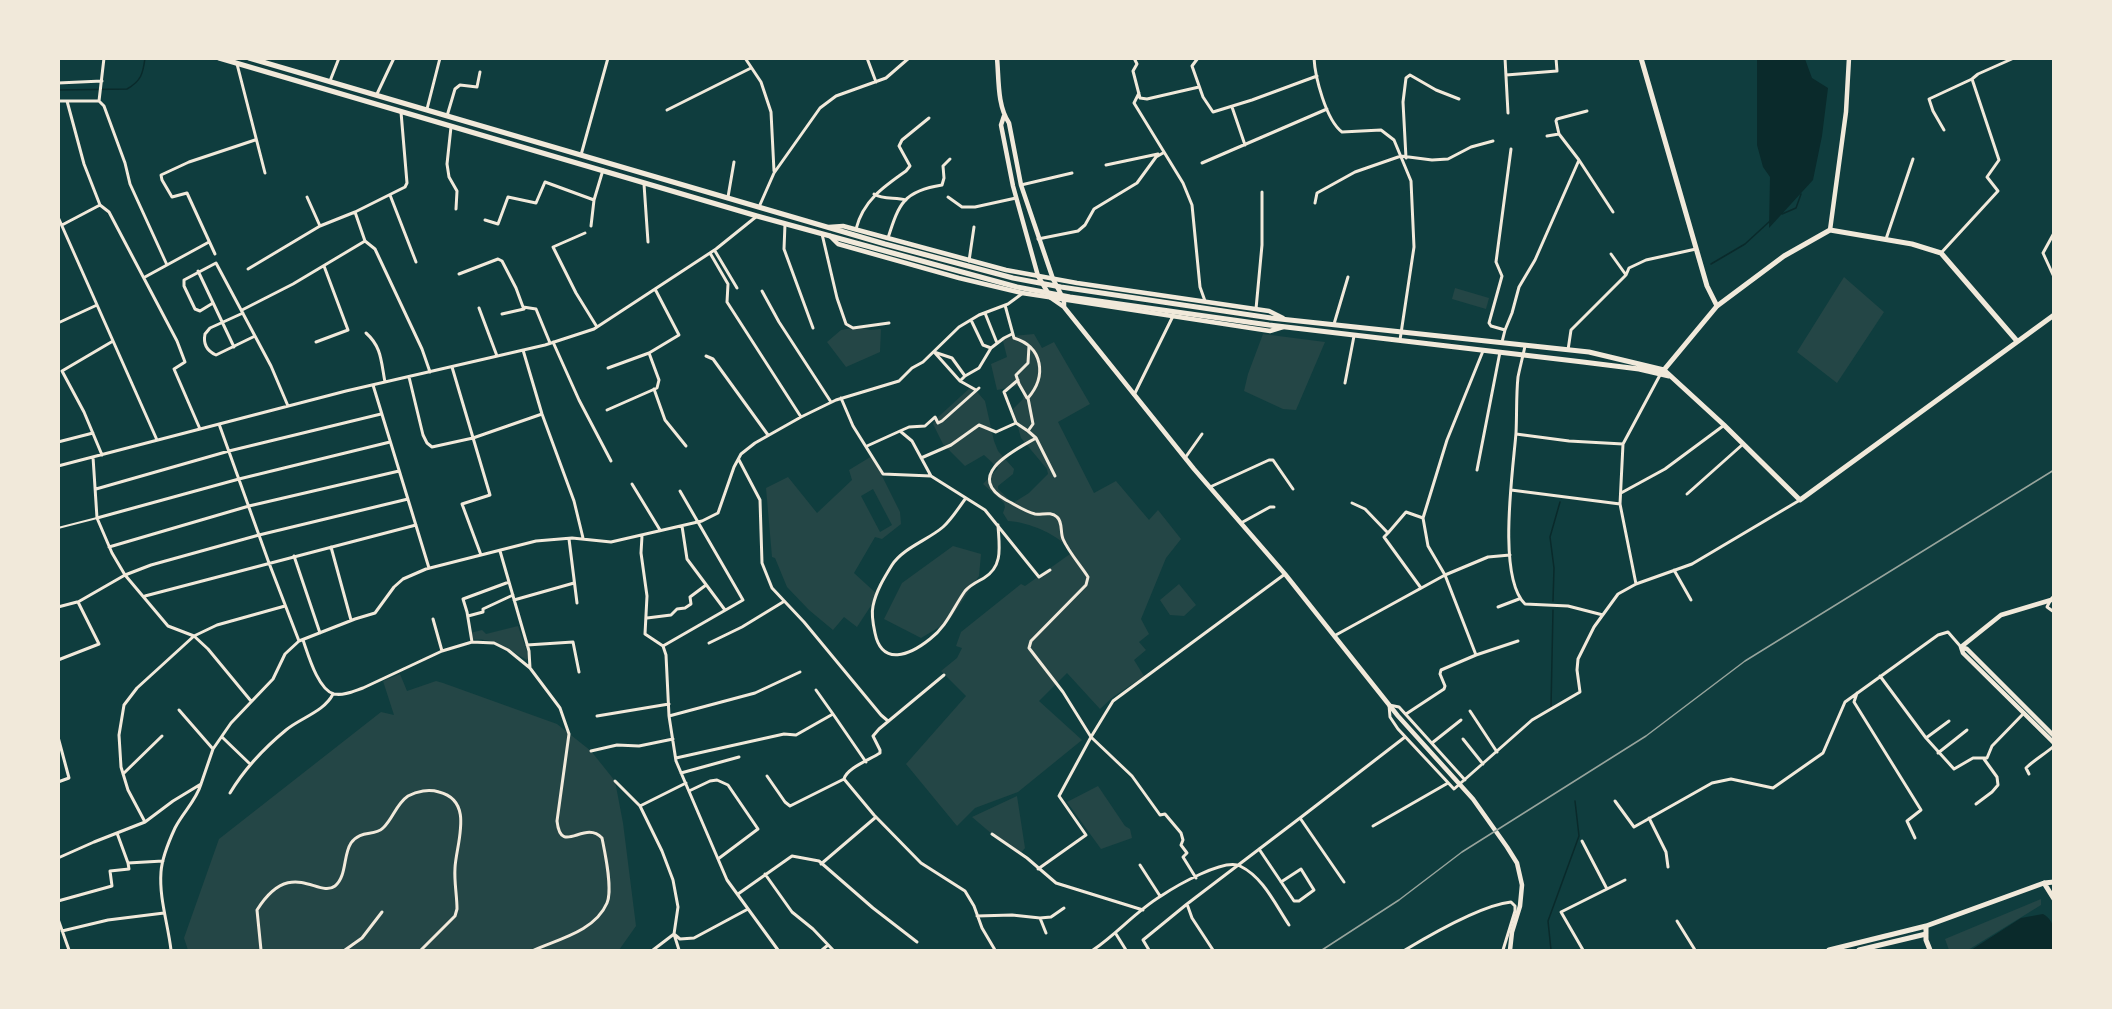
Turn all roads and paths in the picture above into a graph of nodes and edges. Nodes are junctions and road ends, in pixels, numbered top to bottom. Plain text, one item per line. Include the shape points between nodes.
1 (105, 58) edge
2 (219, 58) edge
3 (249, 58) edge
4 (280, 58) edge
5 (339, 58) edge
6 (393, 58) edge
7 (440, 58) edge
8 (608, 58) edge
9 (746, 58) edge
10 (867, 58) edge
11 (909, 58) edge
12 (987, 58) edge
13 (1134, 58) edge
14 (1198, 58) edge
15 (1314, 58) edge
16 (1505, 58) edge
17 (1556, 58) edge
18 (1641, 58) edge
19 (1850, 58) edge
20 (2014, 58) edge
21 (998, 59) edge
22 (237, 64) junction
23 (276, 67) junction
24 (751, 68) junction
25 (480, 72) dead end
26 (1506, 75) junction
27 (1317, 76) junction
28 (1972, 79) junction
29 (102, 81) junction
30 (330, 82) junction
31 (876, 82) junction
32 (58, 83) edge
33 (1199, 87) junction
34 (1139, 93) junction
35 (376, 96) junction
36 (1459, 99) dead end
37 (67, 100) junction
38 (58, 101) edge
39 (99, 101) junction
40 (1232, 106) junction
41 (1327, 109) junction
42 (427, 110) junction
43 (667, 110) dead end
44 (400, 111) junction
45 (1587, 111) dead end
46 (1509, 113) dead end
47 (447, 116) junction
48 (1004, 116) junction
49 (929, 118) dead end
50 (451, 125) junction
51 (1944, 130) dead end
52 (1559, 134) junction
53 (1547, 136) dead end
54 (255, 140) junction
55 (1492, 141) dead end
56 (1245, 145) junction
57 (1511, 150) dead end
58 (1163, 153) junction
59 (581, 155) junction
60 (1401, 156) junction
61 (1406, 158) junction
62 (950, 159) dead end
63 (1913, 159) dead end
64 (1579, 160) junction
65 (734, 162) dead end
66 (1202, 163) dead end
67 (1106, 165) dead end
68 (603, 170) junction
69 (266, 173) dead end
70 (774, 173) junction
71 (1072, 173) dead end
72 (644, 182) junction
73 (1021, 185) junction
74 (1262, 192) dead end
75 (874, 194) junction
76 (390, 195) junction
77 (307, 197) dead end
78 (948, 197) dead end
79 (1016, 198) junction
80 (728, 199) junction
81 (594, 200) junction
82 (906, 200) junction
83 (1315, 203) dead end
84 (100, 205) junction
85 (759, 208) junction
86 (456, 209) dead end
87 (355, 212) junction
88 (1613, 213) dead end
89 (757, 216) junction
90 (58, 217) edge
91 (484, 220) dead end
92 (786, 222) junction
93 (62, 226) junction
94 (320, 226) junction
95 (591, 226) dead end
96 (974, 227) dead end
97 (856, 229) junction
98 (1830, 230) junction
99 (825, 231) junction
100 (585, 233) dead end
101 (2054, 233) edge
102 (888, 238) junction
103 (1038, 239) junction
104 (1886, 239) junction
105 (365, 241) junction
106 (209, 242) junction
107 (648, 242) dead end
108 (1696, 249) junction
109 (712, 252) junction
110 (215, 254) dead end
111 (1611, 254) dead end
112 (1941, 254) junction
113 (962, 259) junction
114 (972, 261) junction
115 (416, 262) dead end
116 (167, 265) junction
117 (324, 266) junction
118 (248, 269) dead end
119 (198, 271) junction
120 (459, 274) dead end
121 (1038, 276) junction
122 (1626, 276) junction
123 (144, 277) junction
124 (1348, 277) dead end
125 (2054, 277) edge
126 (957, 278) junction
127 (1053, 279) junction
128 (971, 281) junction
129 (737, 288) dead end
130 (655, 289) junction
131 (762, 291) dead end
132 (1022, 293) junction
133 (1051, 298) junction
134 (1064, 300) junction
135 (1205, 301) junction
136 (213, 303) junction
137 (97, 305) junction
138 (1005, 305) junction
139 (1717, 306) junction
140 (1064, 307) junction
141 (478, 308) dead end
142 (525, 308) junction
143 (1256, 309) junction
144 (243, 311) junction
145 (984, 313) junction
146 (502, 314) dead end
147 (2054, 315) edge
148 (1173, 316) junction
149 (1286, 319) junction
150 (971, 320) junction
151 (222, 322) junction
152 (58, 323) edge
153 (889, 323) dead end
154 (1334, 325) junction
155 (597, 327) junction
156 (1282, 327) junction
157 (813, 328) dead end
158 (1504, 330) junction
159 (366, 333) dead end
160 (1402, 333) junction
161 (1012, 334) junction
162 (256, 336) junction
163 (1354, 336) junction
164 (113, 341) junction
165 (1399, 341) junction
166 (2017, 341) junction
167 (316, 342) dead end
168 (552, 343) junction
169 (997, 343) junction
170 (1029, 344) junction
171 (1502, 344) junction
172 (234, 346) junction
173 (1525, 346) junction
174 (991, 348) junction
175 (523, 350) junction
176 (1484, 350) junction
177 (1568, 350) junction
178 (934, 352) junction
179 (1500, 352) junction
180 (649, 353) junction
181 (1524, 354) junction
182 (497, 356) junction
183 (706, 356) dead end
184 (452, 367) junction
185 (608, 368) dead end
186 (430, 372) junction
187 (1662, 372) junction
188 (409, 376) junction
189 (965, 376) junction
190 (1018, 380) junction
191 (960, 381) junction
192 (385, 382) junction
193 (1345, 383) dead end
194 (373, 385) junction
195 (654, 389) junction
196 (1134, 395) junction
197 (841, 398) junction
198 (1028, 398) junction
199 (831, 402) junction
200 (288, 406) junction
201 (608, 410) dead end
202 (381, 414) junction
203 (542, 414) junction
204 (801, 417) junction
205 (1016, 423) junction
206 (219, 424) junction
207 (1724, 424) junction
208 (200, 429) junction
209 (1028, 430) junction
210 (900, 431) junction
211 (93, 432) junction
212 (1202, 434) dead end
213 (1516, 434) junction
214 (768, 435) junction
215 (473, 438) junction
216 (1036, 438) junction
217 (157, 440) junction
218 (58, 442) edge
219 (390, 442) junction
220 (1743, 443) junction
221 (1623, 444) junction
222 (686, 446) dead end
223 (867, 446) junction
224 (229, 451) junction
225 (102, 455) junction
226 (93, 457) junction
227 (921, 458) junction
228 (1185, 458) junction
229 (738, 459) junction
230 (611, 461) dead end
231 (58, 466) edge
232 (1477, 470) dead end
233 (399, 471) junction
234 (931, 476) junction
235 (1055, 476) dead end
236 (239, 479) junction
237 (632, 484) dead end
238 (1210, 487) junction
239 (95, 489) junction
240 (1293, 489) dead end
241 (1510, 490) junction
242 (680, 491) dead end
243 (1621, 493) junction
244 (1687, 494) dead end
245 (966, 498) junction
246 (408, 499) junction
247 (1800, 500) junction
248 (1352, 503) dead end
249 (1620, 504) junction
250 (249, 506) junction
251 (1274, 507) dead end
252 (97, 518) junction
253 (1423, 518) junction
254 (698, 522) junction
255 (1241, 523) junction
256 (416, 525) junction
257 (998, 525) junction
258 (682, 526) junction
259 (58, 528) edge
260 (660, 530) junction
261 (1388, 533) junction
262 (259, 535) junction
263 (642, 536) junction
264 (569, 538) junction
265 (583, 538) junction
266 (109, 547) junction
267 (330, 547) junction
268 (500, 551) junction
269 (481, 555) junction
270 (1510, 555) junction
271 (294, 556) junction
272 (269, 562) junction
273 (429, 568) junction
274 (1050, 570) dead end
275 (1674, 570) junction
276 (1285, 574) junction
277 (125, 575) junction
278 (1444, 575) junction
279 (509, 582) junction
280 (574, 583) junction
281 (1636, 584) junction
282 (706, 585) junction
283 (1421, 588) junction
284 (144, 596) junction
285 (514, 598) junction
286 (1520, 598) junction
287 (2052, 598) edge
288 (1691, 600) dead end
289 (78, 602) junction
290 (783, 602) junction
291 (577, 603) dead end
292 (285, 606) junction
293 (58, 607) edge
294 (1498, 607) dead end
295 (725, 610) junction
296 (2054, 612) edge
297 (1602, 615) junction
298 (468, 616) junction
299 (647, 618) junction
300 (433, 619) dead end
301 (351, 621) junction
302 (320, 633) junction
303 (194, 636) junction
304 (1334, 636) junction
305 (301, 641) junction
306 (1518, 641) dead end
307 (472, 642) junction
308 (709, 643) dead end
309 (527, 645) junction
310 (663, 646) junction
311 (1961, 647) junction
312 (442, 651) junction
313 (1476, 655) junction
314 (58, 660) edge
315 (530, 668) junction
316 (579, 672) dead end
317 (800, 672) dead end
318 (944, 675) dead end
319 (1880, 676) junction
320 (816, 690) dead end
321 (1858, 692) junction
322 (333, 694) junction
323 (251, 701) junction
324 (669, 704) junction
325 (1389, 705) junction
326 (179, 710) dead end
327 (1470, 711) dead end
328 (2026, 712) junction
329 (833, 714) junction
330 (1406, 714) junction
331 (597, 716) dead end
332 (669, 716) junction
333 (1461, 720) dead end
334 (888, 721) junction
335 (1948, 721) dead end
336 (1967, 730) dead end
337 (162, 736) dead end
338 (2054, 736) edge
339 (58, 737) edge
340 (222, 737) junction
341 (1091, 737) junction
342 (1405, 737) junction
343 (1926, 738) junction
344 (673, 739) junction
345 (1463, 739) dead end
346 (1432, 743) junction
347 (2054, 745) edge
348 (213, 749) junction
349 (591, 751) dead end
350 (1497, 752) junction
351 (1938, 753) junction
352 (739, 757) dead end
353 (676, 758) junction
354 (1984, 759) junction
355 (866, 762) junction
356 (249, 764) junction
357 (1483, 764) junction
358 (681, 773) junction
359 (123, 774) junction
360 (2030, 774) dead end
361 (767, 776) dead end
362 (843, 779) junction
363 (1465, 780) junction
364 (58, 782) edge
365 (615, 782) dead end
366 (686, 783) junction
367 (1448, 783) junction
368 (201, 784) junction
369 (689, 791) junction
370 (230, 793) dead end
371 (1615, 801) dead end
372 (1976, 804) dead end
373 (640, 806) junction
374 (876, 817) junction
375 (1300, 818) junction
376 (1649, 818) junction
377 (145, 822) junction
378 (1373, 825) dead end
379 (117, 833) junction
380 (992, 834) dead end
381 (1915, 838) dead end
382 (1582, 841) dead end
383 (1259, 849) junction
384 (58, 858) edge
385 (718, 859) junction
386 (163, 861) junction
387 (129, 863) junction
388 (821, 864) junction
389 (1140, 865) dead end
390 (1239, 865) junction
391 (1668, 867) dead end
392 (1038, 869) junction
393 (765, 874) junction
394 (1196, 878) junction
395 (1625, 880) dead end
396 (1281, 882) junction
397 (1344, 882) dead end
398 (2053, 882) edge
399 (2046, 886) junction
400 (1607, 890) junction
401 (738, 895) junction
402 (1160, 896) junction
403 (2054, 899) edge
404 (58, 901) edge
405 (1187, 904) junction
406 (1064, 908) dead end
407 (748, 909) junction
408 (1143, 910) junction
409 (382, 912) dead end
410 (165, 913) junction
411 (977, 916) junction
412 (1040, 918) junction
413 (58, 919) edge
414 (1677, 921) dead end
415 (1289, 925) dead end
416 (1926, 926) junction
417 (62, 931) junction
418 (1046, 933) dead end
419 (674, 934) junction
420 (1116, 934) junction
421 (1926, 934) junction
422 (917, 942) dead end
423 (828, 945) junction
424 (1149, 950) edge
425 (69, 951) edge
426 (171, 951) edge
427 (261, 951) edge
428 (345, 951) edge
429 (422, 951) edge
430 (534, 951) edge
431 (653, 951) edge
432 (679, 951) edge
433 (778, 951) edge
434 (822, 951) edge
435 (833, 951) edge
436 (995, 951) edge
437 (1093, 951) edge
438 (1126, 951) edge
439 (1213, 951) edge
440 (1405, 951) edge
441 (1503, 951) edge
442 (1510, 951) edge
443 (1583, 951) edge
444 (1695, 951) edge
445 (1829, 951) edge
446 (1858, 951) edge
447 (1930, 951) edge

1 - 29 street
2 - 22 main road
3 - 23 main road
4 - 23 street
5 - 30 street
6 - 35 street
7 - 42 street
8 - 59 street
9 - 24 street
10 - 31 street
11 - 31 street
12 - 21 street
13 - 34 street
14 - 33 street via 1192,66
15 - 27 street
16 - 26 street
17 - 26 street via 1557,71
18 - 108 main road
19 - 98 street
20 - 28 street
21 - 48 street
22 - 44 main road
22 - 54 street
23 - 30 main road
24 - 43 street
24 - 70 street via 761,82 771,112
25 - 47 street via 477,87 460,85 455,89
26 - 46 street
27 - 40 street
27 - 41 street
28 - 51 street via 1929,99
28 - 112 street via 1999,160 1987,177 1998,191
29 - 32 street
29 - 39 street
30 - 35 main road
31 - 70 street via 836,96 820,108
33 - 34 street via 1147,99 1140,98
33 - 40 street via 1213,112
34 - 58 street via 1134,103
35 - 42 main road
36 - 61 street via 1410,75 1406,78
37 - 38 street
37 - 39 street
37 - 84 street
39 - 116 street via 108,115 130,184
40 - 56 street
41 - 56 street
41 - 60 street via 1342,132 1381,130 1394,140
42 - 47 main road
44 - 50 main road
44 - 76 street via 407,183
45 - 52 street via 1557,119
47 - 59 main road
48 - 73 street
48 - 79 street via 1000,125
49 - 75 street via 899,146 910,166
50 - 68 main road
50 - 86 street via 447,164 457,191
52 - 53 street
52 - 64 street
54 - 69 street
54 - 106 street via 161,175 172,196 187,193
55 - 61 street via 1448,159
56 - 66 street
57 - 158 street via 1496,262 1502,276 1489,323
58 - 67 street
58 - 103 street via 1137,183 1094,209 1078,231
58 - 135 street via 1192,205 1200,287
59 - 80 main road
60 - 61 street
60 - 83 street via 1355,172 1317,194
60 - 160 street via 1411,181 1414,247
62 - 82 street via 943,166 942,185 922,188
63 - 104 street
64 - 88 street
64 - 158 street via 1519,287
65 - 80 street
68 - 72 main road
68 - 81 street
70 - 85 street
71 - 73 street
72 - 89 main road
72 - 107 street
73 - 103 street
74 - 143 street
75 - 82 street
75 - 97 street
76 - 87 street
76 - 115 street
77 - 94 street
78 - 79 street via 962,207
79 - 121 street
80 - 85 main road
81 - 91 street via 545,182 536,203 508,197 498,224
81 - 95 street
82 - 102 street
84 - 93 street
84 - 123 street via 109,212
85 - 99 main road
87 - 94 street
87 - 105 street
89 - 92 main road
89 - 109 street
90 - 93 street
92 - 99 main road
92 - 157 street via 784,249
93 - 137 street
94 - 118 street
96 - 114 street
97 - 99 street via 843,225
97 - 102 street
98 - 104 main road
98 - 139 main road via 1784,256
99 - 126 street via 838,244
99 - 149 main road via 843,232 1040,284
99 - 153 street via 837,298 846,324 853,328
99 - 156 main road via 841,239 1040,292
100 - 155 street via 553,247
101 - 125 street via 2043,253
102 - 113 street
103 - 127 street
104 - 112 main road
105 - 117 street
105 - 186 street via 375,249
106 - 110 street
106 - 116 street
108 - 122 street via 1646,260 1629,268
108 - 139 main road
109 - 129 street
109 - 130 street
109 - 204 street via 728,284 727,302
111 - 122 street
112 - 166 main road
113 - 114 street
113 - 126 street
114 - 121 street
114 - 128 street
116 - 123 street
117 - 144 street
117 - 167 street via 348,330
119 - 136 street
119 - 136 street via 184,280 191,302 200,310
119 - 144 street via 216,263
120 - 142 street via 498,259 502,261
121 - 127 street
121 - 132 street
121 - 133 street
122 - 177 street via 1571,330
123 - 208 street via 185,362 174,369
124 - 154 street
126 - 128 street
127 - 134 street
127 - 135 street
128 - 132 street
130 - 155 street
130 - 180 street via 679,335
131 - 199 street
132 - 133 street
132 - 138 street
133 - 134 street
133 - 140 street
134 - 140 street
134 - 148 street
135 - 143 street
136 - 151 street
137 - 152 street
137 - 164 street
138 - 145 street
138 - 161 street
139 - 187 main road
140 - 196 street
141 - 182 street
142 - 146 street
142 - 168 street via 536,309
143 - 149 street
144 - 151 street
144 - 162 street
145 - 150 street
145 - 169 street
147 - 166 main road
148 - 156 street via 1270,331
148 - 196 street
149 - 154 main road
150 - 174 street via 983,345
150 - 178 street
151 - 172 street
151 - 172 street via 205,334 206,347 216,355
154 - 160 main road
155 - 168 street
156 - 163 main road
158 - 171 street
159 - 192 street via 379,348
160 - 165 street
160 - 171 main road
161 - 169 street
161 - 170 street
162 - 172 street
162 - 200 street
163 - 165 main road
163 - 193 street
164 - 211 street via 62,371
164 - 217 street
165 - 176 main road
166 - 247 main road
168 - 175 street
168 - 230 street
169 - 174 street
170 - 190 street via 1028,363 1016,375
170 - 198 street via 1040,375
171 - 173 main road
173 - 177 main road
173 - 181 street
174 - 189 street via 979,368
175 - 182 street
175 - 203 street
176 - 179 main road
176 - 253 street via 1447,440
177 - 187 main road
178 - 189 street via 952,358
178 - 191 street
178 - 197 street via 899,381
179 - 181 main road
179 - 232 street
180 - 185 street
180 - 195 street via 659,380
181 - 187 main road
181 - 213 street via 1518,376
182 - 184 street
183 - 214 street via 713,359
184 - 186 street
184 - 215 street
186 - 188 street
187 - 207 main road via 1674,378
187 - 221 street
188 - 192 street
188 - 215 street via 427,443 432,447
189 - 191 street
190 - 198 street
190 - 205 street via 1004,392
191 - 210 street via 977,389 942,421 938,423 935,417 925,426
192 - 194 street
194 - 200 street
194 - 202 street
195 - 201 street
195 - 222 street via 665,420
196 - 228 street
197 - 199 street
197 - 223 street
198 - 209 street via 1033,424
199 - 204 street
200 - 206 street
202 - 219 street
202 - 224 street
203 - 215 street
203 - 265 street via 574,501
204 - 214 street
205 - 209 street
205 - 227 street via 996,432 979,425 951,445
206 - 208 street
206 - 224 street
207 - 220 main road
207 - 243 street via 1665,469
208 - 217 street
209 - 216 street
210 - 223 street
210 - 227 street via 912,441
211 - 218 street
211 - 225 street
212 - 228 street
213 - 221 street
213 - 241 street
214 - 229 street
215 - 269 street via 490,495 462,504
216 - 235 street
216 - 341 street via 996,464 990,474 991,484 995,494 1034,514 1057,516 1063,539 1088,577 1086,585 1031,641 1029,648
217 - 225 street
219 - 233 street
219 - 236 street
220 - 244 street
220 - 247 main road
221 - 243 street
223 - 234 street via 884,474
224 - 236 street
224 - 239 street
225 - 226 street
226 - 231 street
226 - 239 street
227 - 234 street
228 - 238 street
229 - 254 street via 718,513
229 - 290 street via 760,500 762,564
233 - 246 street
233 - 250 street
234 - 245 street
236 - 250 street
236 - 252 street
237 - 260 street
238 - 240 street via 1273,460
238 - 255 street
239 - 252 street
241 - 249 street
241 - 270 street
242 - 254 street
243 - 249 street
245 - 257 street via 985,510
245 - 257 street via 943,527 894,562 878,589 872,620 882,651 900,655 929,640 944,626 966,590 994,569 999,559
246 - 256 street
246 - 262 street
247 - 275 street via 1692,564
248 - 261 street via 1365,509
249 - 281 street
250 - 262 street
250 - 266 street
251 - 255 street
252 - 259 street
252 - 266 street
253 - 261 street via 1406,512
253 - 278 street via 1428,546
254 - 258 street
254 - 295 street via 743,600
255 - 276 street
256 - 267 street
256 - 273 street
257 - 274 street via 1039,577
258 - 260 street
258 - 282 street via 687,559
260 - 263 street
261 - 283 street via 1384,537
262 - 272 street
262 - 277 street
263 - 265 street via 611,542
263 - 299 street
264 - 265 street
264 - 268 street via 536,541
264 - 280 street
266 - 277 street
267 - 271 street
267 - 301 street
268 - 269 street
268 - 279 street
269 - 273 street
270 - 278 street via 1488,557
270 - 286 street
271 - 272 street
271 - 302 street
272 - 284 street
272 - 292 street
273 - 301 street via 394,587 375,613
275 - 281 street
275 - 288 street
276 - 304 street
276 - 341 street via 1113,701
277 - 284 street
277 - 289 street
278 - 283 street
278 - 313 street
279 - 285 street
279 - 298 street via 463,599
280 - 285 street
280 - 291 street
281 - 297 street via 1618,594
282 - 295 street
282 - 299 street via 690,597 691,604 685,608 671,615
283 - 304 street
284 - 303 street via 168,626
285 - 298 street
285 - 309 street
286 - 294 street
286 - 297 street via 1525,604 1568,606
287 - 296 street via 2047,607
287 - 311 street via 2001,615
289 - 293 street
289 - 314 street via 99,644
290 - 308 street
290 - 334 street
292 - 303 street via 217,625
292 - 305 street
295 - 310 street
297 - 350 street via 1578,658 1580,692 1532,720
298 - 307 street
299 - 310 street via 645,634
300 - 312 street
301 - 302 street
302 - 305 street
303 - 323 street
303 - 359 street via 124,705 119,735
304 - 325 street
305 - 322 street via 318,679
305 - 323 street via 285,654 273,679
306 - 313 street
307 - 312 street
307 - 315 street via 494,643
309 - 315 street
309 - 316 street via 573,642
310 - 324 street
311 - 319 street via 1948,632 1938,634
311 - 328 street
312 - 322 street via 363,688
313 - 330 street via 1442,670 1444,689
315 - 430 street via 560,708 569,734 558,831 567,838 597,832 602,838 609,890 608,903 590,924
317 - 332 street via 755,693
318 - 334 street
319 - 321 street
319 - 343 street
320 - 329 street
321 - 376 street via 1845,702 1823,753 1773,788 1731,779 1712,783
321 - 381 street via 1854,702 1921,810 1907,822
322 - 356 street via 325,705 288,729
323 - 340 street
324 - 331 street
324 - 332 street
325 - 330 street via 1400,707
325 - 342 street via 1390,717
325 - 442 street via 1473,799 1514,856 1522,893
326 - 348 street
327 - 350 street
328 - 338 street
328 - 347 street
328 - 354 street
329 - 353 street via 796,735 784,734
329 - 355 street
330 - 346 street
332 - 344 street
333 - 346 street
334 - 355 street via 873,736 880,753
335 - 343 street
336 - 351 street
337 - 359 street
339 - 364 street via 69,778
340 - 348 street
340 - 356 street
341 - 392 street via 1059,796 1086,835
341 - 394 street via 1132,776 1160,815 1165,814 1181,833 1181,845 1187,853 1183,857
342 - 367 street
342 - 375 street
343 - 351 street
344 - 349 street
344 - 353 street
345 - 357 street
346 - 363 street
347 - 360 street via 2028,765
348 - 368 street
350 - 357 street
351 - 354 street via 1954,769 1973,758
352 - 358 street
353 - 358 street
354 - 372 street via 1998,785
355 - 362 street
356 - 370 street
357 - 363 street
358 - 366 street
359 - 377 street
361 - 362 street via 790,806
362 - 374 street
363 - 367 street via 1454,789
365 - 373 street
366 - 369 street
366 - 373 street
367 - 378 street
368 - 377 street
368 - 386 street via 199,794 177,824
369 - 385 street
369 - 385 street via 710,781 728,785 758,829
371 - 376 street via 1634,827
373 - 419 street via 673,880 678,907
374 - 388 street
374 - 411 street via 921,863 965,891
375 - 383 street
375 - 397 street
376 - 391 street via 1666,852
377 - 379 street
379 - 384 street
379 - 387 street
380 - 392 street
382 - 400 street
383 - 390 street
383 - 396 street
385 - 401 street
386 - 387 street
386 - 410 street via 160,871
387 - 404 street via 129,868 110,871 112,886
388 - 393 street via 792,856
388 - 422 street
389 - 402 street
390 - 394 street via 1221,865
390 - 405 street
390 - 415 street via 1255,875
392 - 408 street via 1056,883
393 - 401 street
393 - 423 street via 792,912
394 - 402 street
395 - 400 street
396 - 396 street via 1297,902 1314,890 1301,869
398 - 399 main road
399 - 403 main road
399 - 416 main road
400 - 443 street via 1561,912
401 - 407 street
402 - 408 street
405 - 424 street via 1143,940
405 - 439 street
406 - 412 street via 1051,917
407 - 419 street via 694,938 680,939
407 - 433 street
408 - 420 street
409 - 428 street via 362,938
410 - 417 street
410 - 426 street
411 - 412 street
411 - 436 street
412 - 418 street
413 - 417 street
414 - 444 street
416 - 421 main road
416 - 445 main road
417 - 425 street
419 - 431 street
419 - 432 street
420 - 437 street
420 - 438 street
421 - 446 main road
421 - 447 main road
423 - 434 street
423 - 435 street
427 - 429 street via 257,910 270,892 297,880 327,889 335,886 350,844 357,837 383,828 408,796 429,790 451,797 458,805 461,830 455,864 455,916
440 - 441 street via 1459,922 1511,902 1515,911

